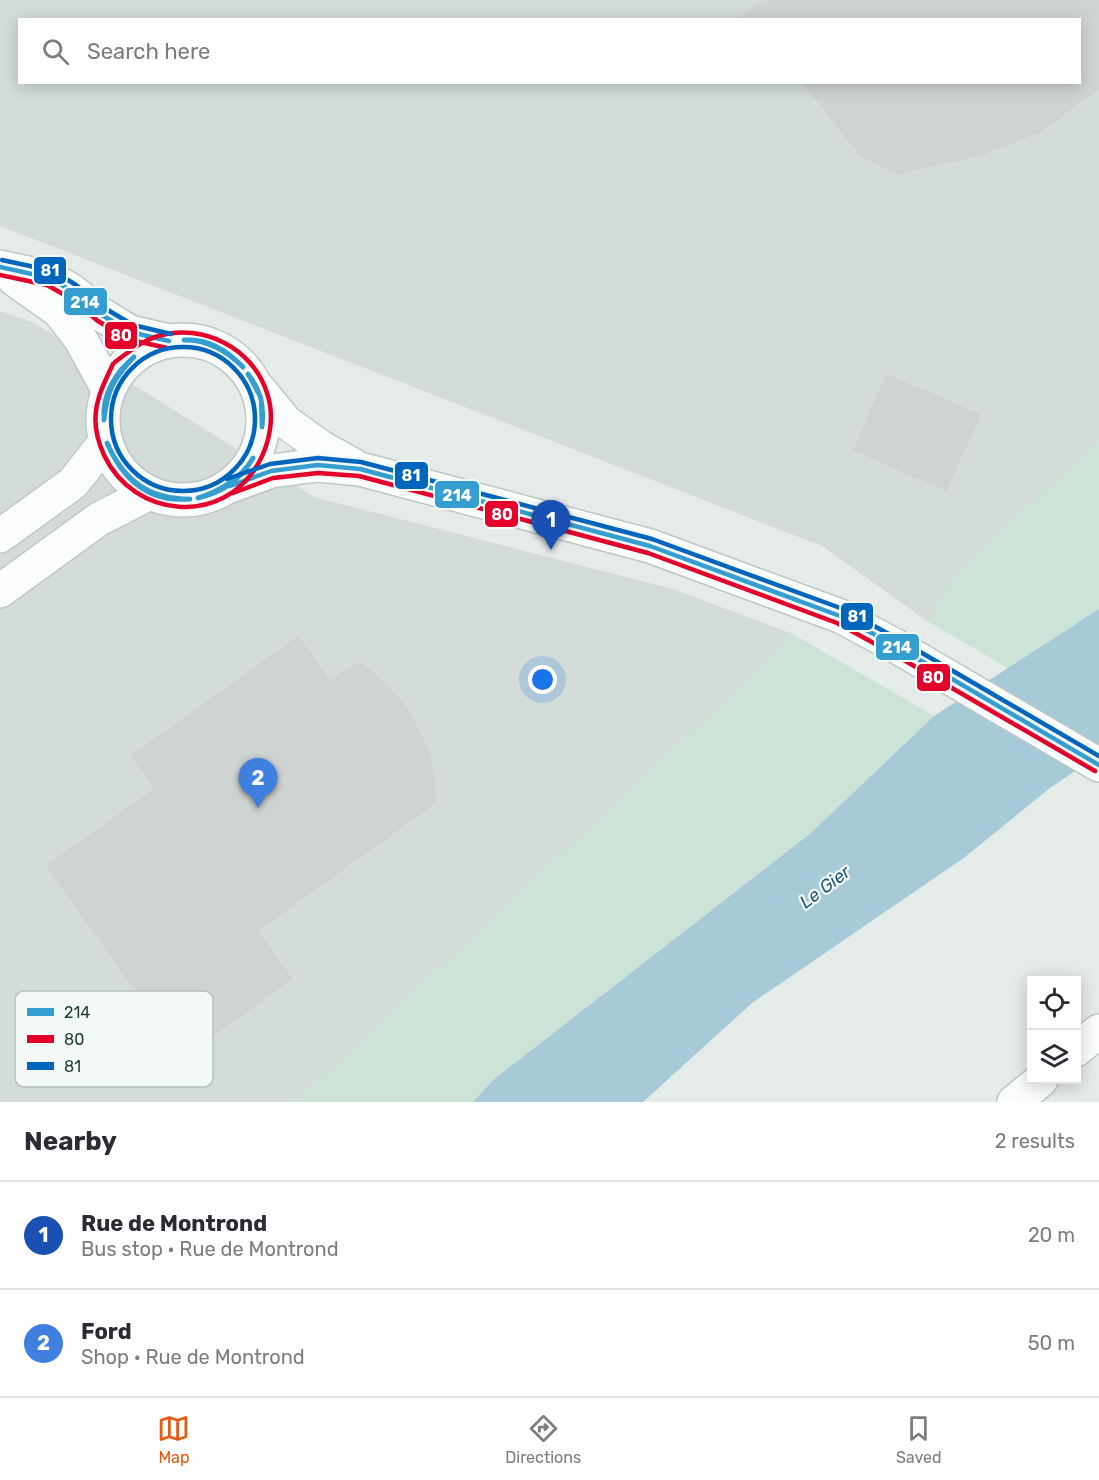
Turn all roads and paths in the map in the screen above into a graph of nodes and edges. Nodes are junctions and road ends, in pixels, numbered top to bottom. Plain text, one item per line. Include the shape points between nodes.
1 (0, 268) edge
2 (169, 341) junction
3 (258, 388) junction
4 (108, 389) junction
5 (106, 441) junction
6 (360, 469) junction
7 (230, 486) junction
8 (150, 493) junction
9 (0, 536) edge
10 (0, 591) edge
11 (1099, 765) edge
12 (1099, 1031) edge
13 (1081, 1047) edge
14 (1036, 1084) edge
15 (1014, 1102) edge

1 - 2 main road via 50,278 130,332
1 - 4 main road via 58,311 80,338
2 - 3 main road via 196,340 222,349 243,365
2 - 4 main road via 144,350 120,368
3 - 6 main road via 286,422
3 - 7 main road via 264,414 261,441 249,466
4 - 5 main road via 103,415
5 - 8 main road via 115,462 130,480
5 - 9 main road via 73,483
6 - 7 main road via 318,465 272,471
6 - 11 main road via 650,546 840,616
7 - 8 main road via 204,497 177,500
8 - 10 main road via 99,519
12 - 13 main road
14 - 15 main road

